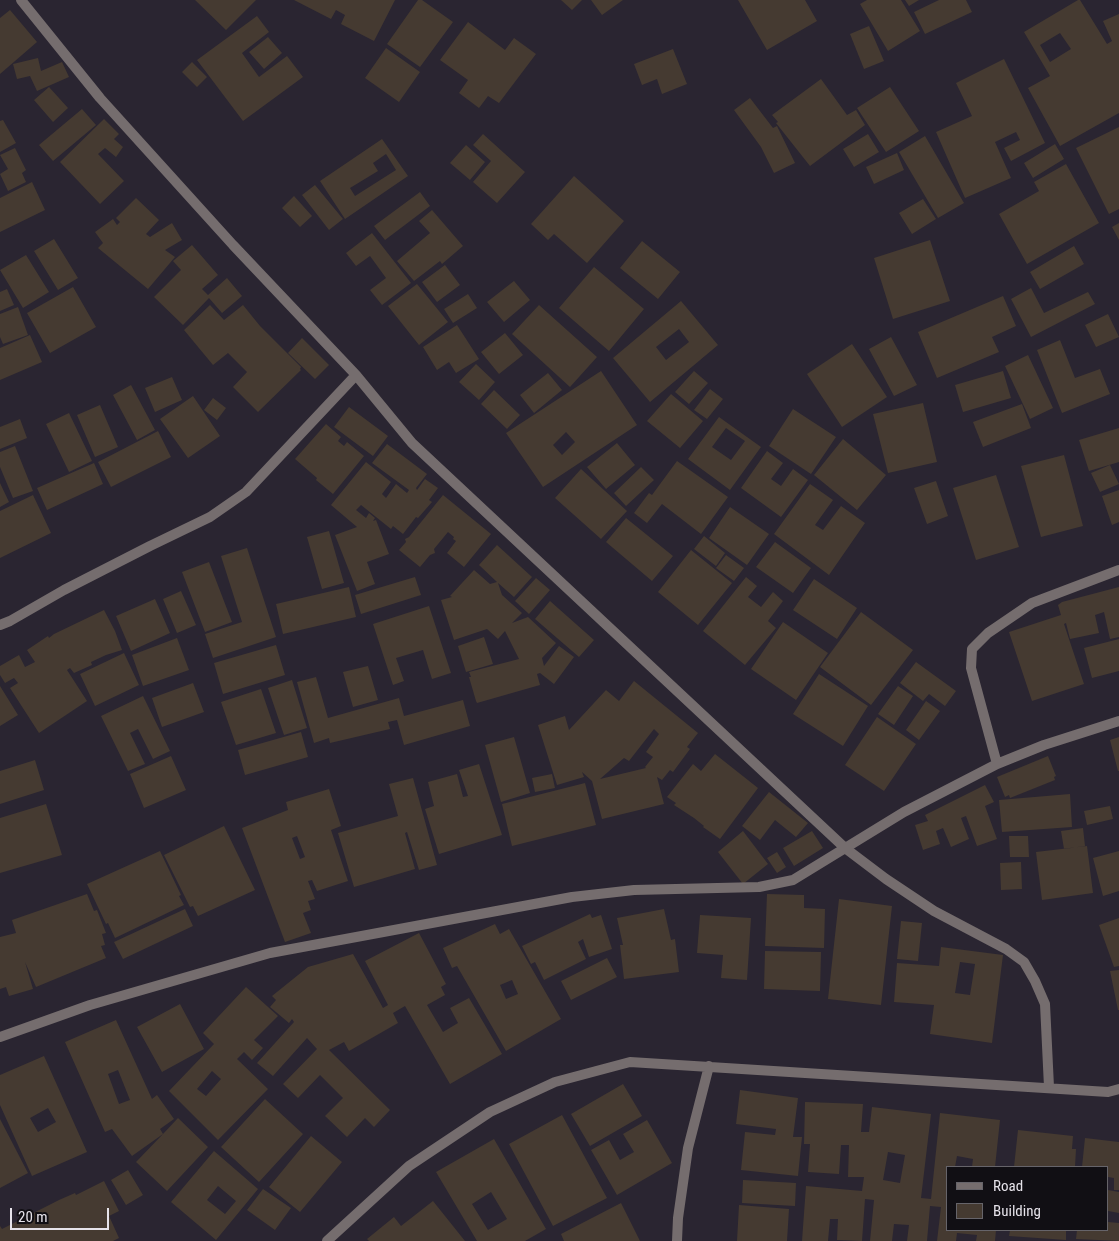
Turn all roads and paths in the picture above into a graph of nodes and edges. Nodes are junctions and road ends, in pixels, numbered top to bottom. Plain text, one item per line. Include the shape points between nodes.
1 (21, 0) edge
2 (356, 374) junction
3 (1119, 570) edge
4 (0, 625) edge
5 (1119, 721) edge
6 (997, 764) junction
7 (845, 848) junction
8 (0, 1037) edge
9 (709, 1066) junction
10 (1050, 1087) junction
11 (1119, 1089) edge
12 (326, 1241) edge
13 (677, 1241) edge

1 - 2 street via 100,98
2 - 4 street via 246,492 210,517
2 - 7 street via 412,443
3 - 6 street via 1032,604 988,633 972,649 971,668
5 - 6 street
6 - 7 street via 904,812
7 - 8 street via 793,880 759,887 634,890 572,897 270,953 90,1005
7 - 10 street via 934,911 1024,962 1045,1004
9 - 10 street
9 - 12 street via 630,1062 547,1085 490,1112 409,1166
9 - 13 street via 688,1148
10 - 11 street via 1108,1092

